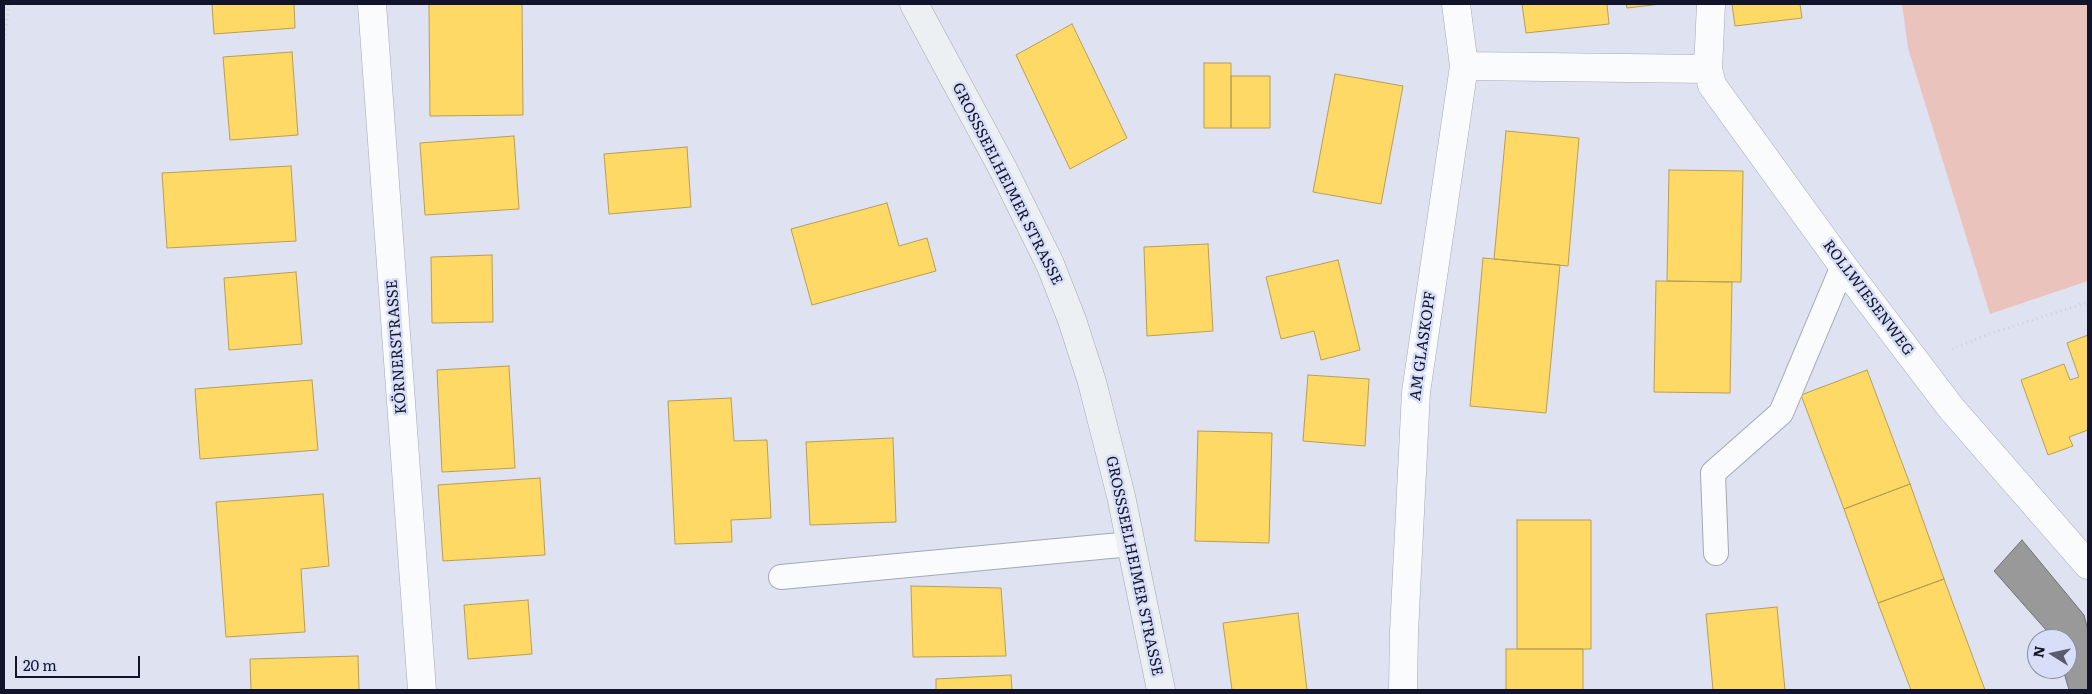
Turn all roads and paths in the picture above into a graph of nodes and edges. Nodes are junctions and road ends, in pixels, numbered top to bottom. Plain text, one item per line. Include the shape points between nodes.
1 (9, 4) edge
2 (372, 4) edge
3 (914, 4) edge
4 (1456, 4) edge
5 (1711, 4) edge
6 (4, 45) edge
7 (1464, 66) junction
8 (1708, 69) junction
9 (1843, 266) junction
10 (2088, 302) edge
11 (1989, 334) dead end
12 (1130, 544) junction
13 (1716, 553) dead end
14 (2088, 565) edge
15 (781, 577) dead end
16 (422, 690) edge
17 (1160, 690) edge
18 (1403, 690) edge

1 - 6 path
2 - 16 street, KÖRNERSTRASSE
3 - 12 main road, GROSSSEELHEIMER STRASSE via 1054,274 1092,382
4 - 7 street, AM GLASKOPF
5 - 8 street, ROLLWIESENWEG
7 - 8 street
7 - 18 street, AM GLASKOPF via 1416,392
8 - 9 street, ROLLWIESENWEG via 1712,85
9 - 13 lane via 1781,413 1713,473
9 - 14 street, ROLLWIESENWEG via 1951,408
10 - 11 path
12 - 15 lane
12 - 17 main road, GROSSSEELHEIMER STRASSE

